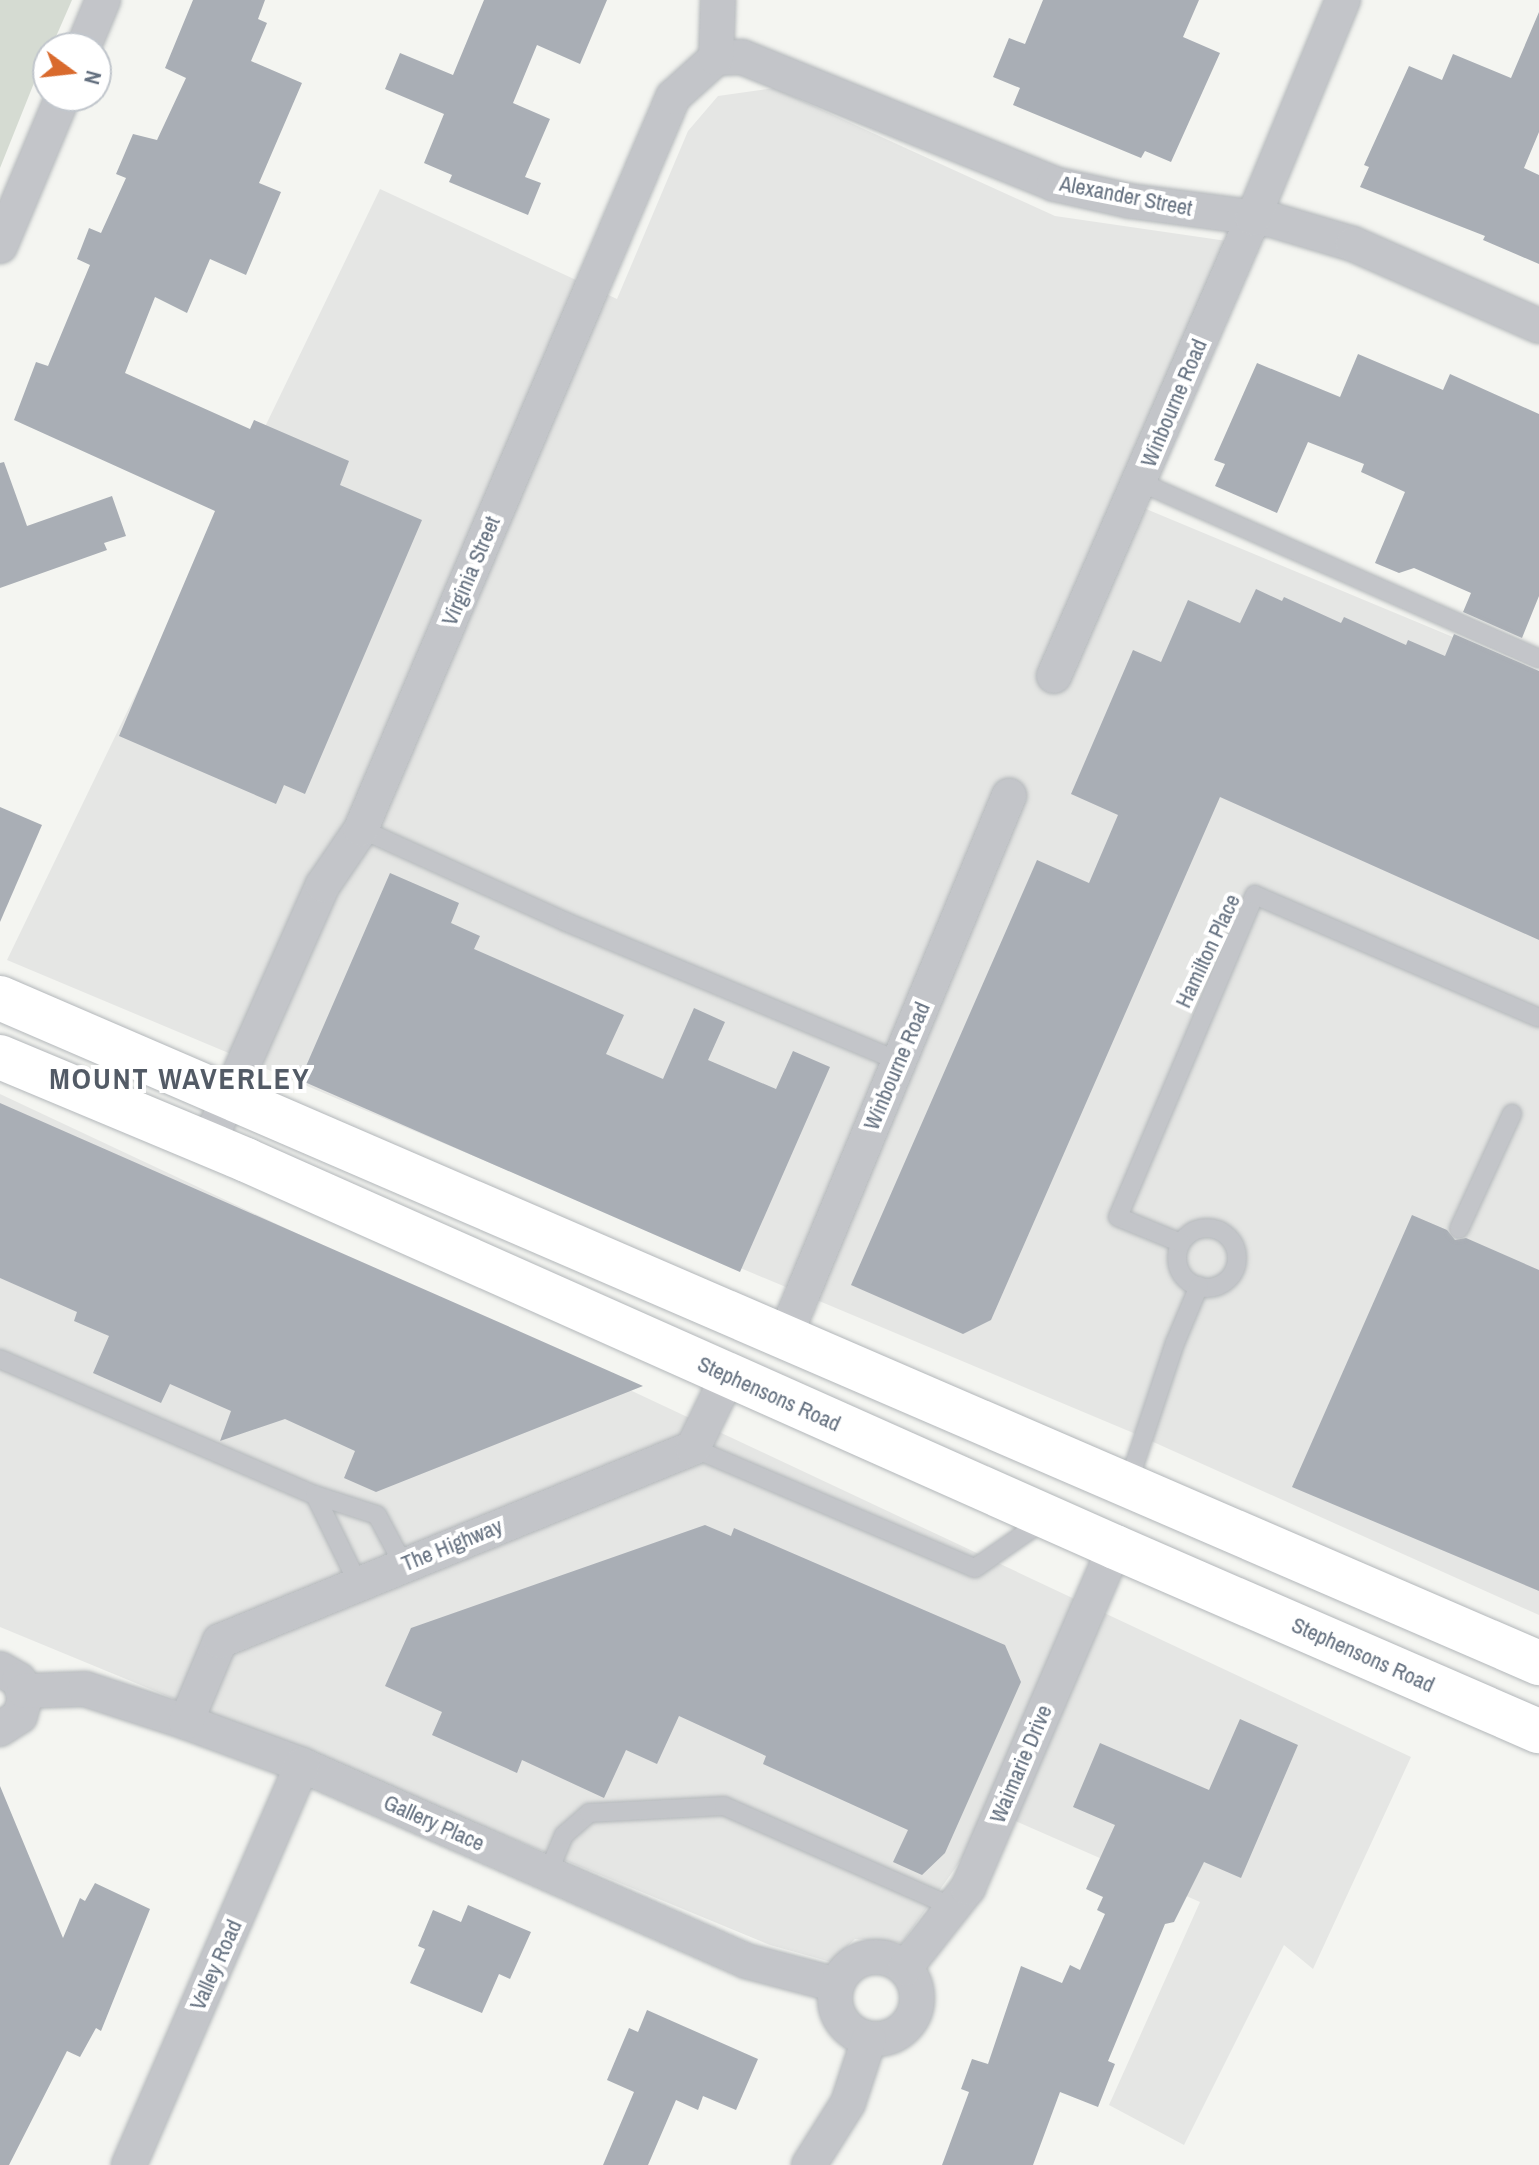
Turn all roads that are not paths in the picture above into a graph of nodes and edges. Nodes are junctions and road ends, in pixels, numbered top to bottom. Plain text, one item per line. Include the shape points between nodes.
1 (103, 0) edge
2 (720, 0) edge
3 (1343, 0) edge
4 (90, 32) edge
5 (729, 58) junction
6 (56, 112) edge
7 (1261, 215) junction
8 (0, 246) edge
9 (1539, 326) edge
10 (1140, 482) junction
11 (1539, 659) edge
12 (1054, 676) dead end
13 (1009, 796) dead end
14 (361, 829) junction
15 (0, 998) edge
16 (1539, 1018) edge
17 (0, 1057) edge
18 (899, 1061) junction
19 (227, 1099) junction
20 (1512, 1114) dead end
21 (208, 1144) junction
22 (1459, 1229) dead end
23 (1181, 1243) junction
24 (1199, 1286) junction
25 (785, 1336) junction
26 (0, 1359) edge
27 (728, 1376) junction
28 (693, 1448) junction
29 (1128, 1484) junction
30 (315, 1495) junction
31 (1048, 1518) junction
32 (1115, 1547) junction
33 (403, 1564) junction
34 (358, 1583) junction
35 (1539, 1663) edge
36 (12, 1680) edge
37 (186, 1722) junction
38 (0, 1729) edge
39 (1539, 1731) edge
40 (302, 1765) junction
41 (548, 1873) junction
42 (953, 1907) junction
43 (905, 1968) junction
44 (837, 1985) junction
45 (869, 2039) junction
46 (129, 2165) edge
47 (809, 2165) edge

1 - 4 street
2 - 5 street
3 - 7 street, Winbourne Road via 1289,129
5 - 7 street, Alexander Street via 1054,184 1130,201
5 - 14 street, Virginia Street via 673,97
6 - 8 street
7 - 9 street, Alexander Street via 1353,244
7 - 10 street, Winbourne Road
10 - 11 lane
10 - 12 street, Winbourne Road
13 - 18 street, Winbourne Road
14 - 18 lane via 566,922
14 - 19 street, Virginia Street via 323,885
15 - 19 main road
16 - 23 lane, Hamilton Place via 1255,895 1118,1217
17 - 21 main road, Stephensons Road
18 - 25 street, Winbourne Road
19 - 21 street, Virginia Street
19 - 25 main road
20 - 22 lane
21 - 27 main road, Stephensons Road
23 - 24 lane via 1178,1264 1189,1282
23 - 24 lane via 1206,1228 1218,1229 1234,1242 1232,1275 1214,1287
24 - 29 lane
25 - 29 main road
26 - 30 lane
27 - 28 street
27 - 31 main road, Stephensons Road
28 - 31 lane via 975,1568
28 - 33 street, The Highway
29 - 32 main road
29 - 35 main road
30 - 33 lane via 377,1515
30 - 34 lane
31 - 32 main road, Stephensons Road
32 - 39 main road, Stephensons Road
32 - 42 street, Waimarie Drive via 968,1888
33 - 34 street, The Highway
34 - 37 street, The Highway via 220,1641
36 - 37 street, Gallery Place via 85,1689
36 - 38 street via 20,1716
37 - 40 street, Gallery Place
40 - 41 street, Gallery Place
40 - 46 street, Valley Road
41 - 42 lane via 564,1835 589,1813 724,1806
41 - 44 street, Gallery Place via 746,1961
42 - 43 street, Waimarie Drive
43 - 44 street via 891,1959 869,1957 855,1962
43 - 45 street via 918,1994 914,2014 895,2035
44 - 45 street via 837,2010 844,2023
45 - 47 street via 848,2103

